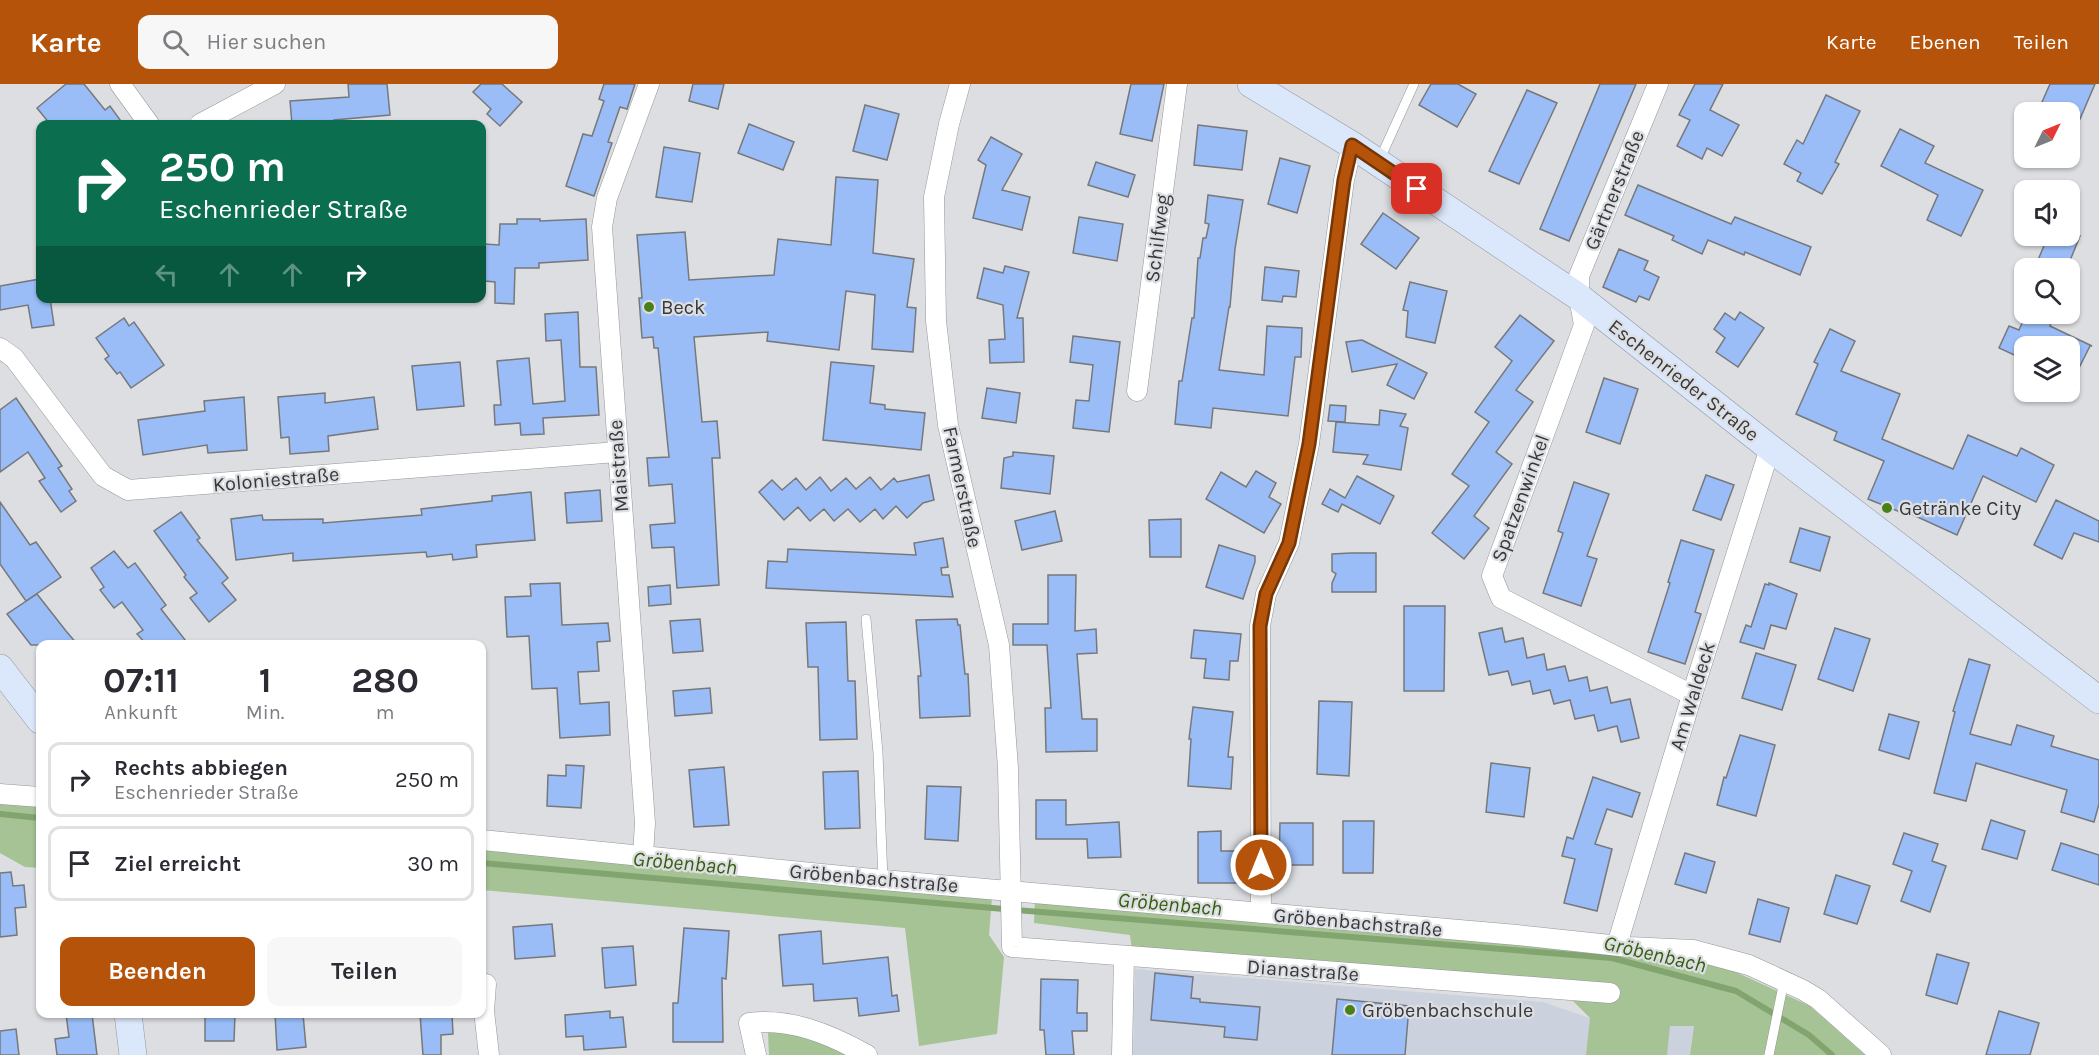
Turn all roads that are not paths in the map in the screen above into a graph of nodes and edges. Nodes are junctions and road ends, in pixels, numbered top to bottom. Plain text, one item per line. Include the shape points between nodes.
1 (120, 84) edge
2 (275, 84) edge
3 (649, 84) edge
4 (960, 84) edge
5 (1178, 84) edge
6 (1251, 84) edge
7 (1413, 84) edge
8 (1658, 84) edge
9 (146, 120) edge
10 (208, 120) edge
11 (1352, 145) junction
12 (1379, 163) junction
13 (1579, 297) junction
14 (0, 348) edge
15 (1137, 391) dead end
16 (1770, 448) junction
17 (617, 452) junction
18 (866, 619) dead end
19 (0, 668) edge
20 (1692, 695) junction
21 (2099, 700) edge
22 (36, 715) edge
23 (0, 794) edge
24 (36, 797) edge
25 (486, 840) edge
26 (643, 855) junction
27 (883, 880) junction
28 (1011, 912) junction
29 (1261, 913) junction
30 (1617, 945) junction
31 (1124, 956) junction
32 (1784, 981) junction
33 (1610, 993) dead end
34 (128, 1018) edge
35 (485, 1018) edge
36 (133, 1055) edge
37 (489, 1055) edge
38 (756, 1055) edge
39 (867, 1055) edge
40 (1122, 1055) edge
41 (1769, 1055) edge
42 (1881, 1055) edge

1 - 9 street
2 - 10 street
3 - 17 street, Maistraße via 607,198 602,227
4 - 28 street, Farmerstraße via 934,197 936,321 948,425 999,645 1008,768
5 - 15 street, Schilfweg
6 - 11 street, Eschenrieder Straße
7 - 12 lane
8 - 13 street, Gärtnerstraße via 1579,276
11 - 12 street, Eschenrieder Straße
11 - 29 street via 1309,444 1289,543 1266,594 1260,626
12 - 13 street, Eschenrieder Straße
13 - 16 street, Eschenrieder Straße
13 - 20 street, Spatzenwinkel via 1584,325 1492,576 1501,598
14 - 17 street, Koloniestraße via 14,358 103,476 128,490
16 - 20 street, Am Waldeck
16 - 21 street, Eschenrieder Straße
17 - 26 street, Maistraße via 645,823
18 - 27 lane via 878,753
19 - 22 street
20 - 30 street, Am Waldeck
23 - 24 street
25 - 26 street, Gröbenbachstraße
26 - 27 street, Gröbenbachstraße
27 - 28 street, Gröbenbachstraße
28 - 29 street, Gröbenbachstraße
28 - 31 street, Dianastraße via 1012,947
29 - 30 street, Gröbenbachstraße
30 - 32 street, Gröbenbachstraße via 1693,950 1749,964
31 - 33 street, Dianastraße
31 - 40 street
32 - 41 lane
32 - 42 street, Gröbenbachstraße via 1818,999
34 - 36 street
35 - 37 street
38 - 39 street via 749,1023 770,1021 801,1026

